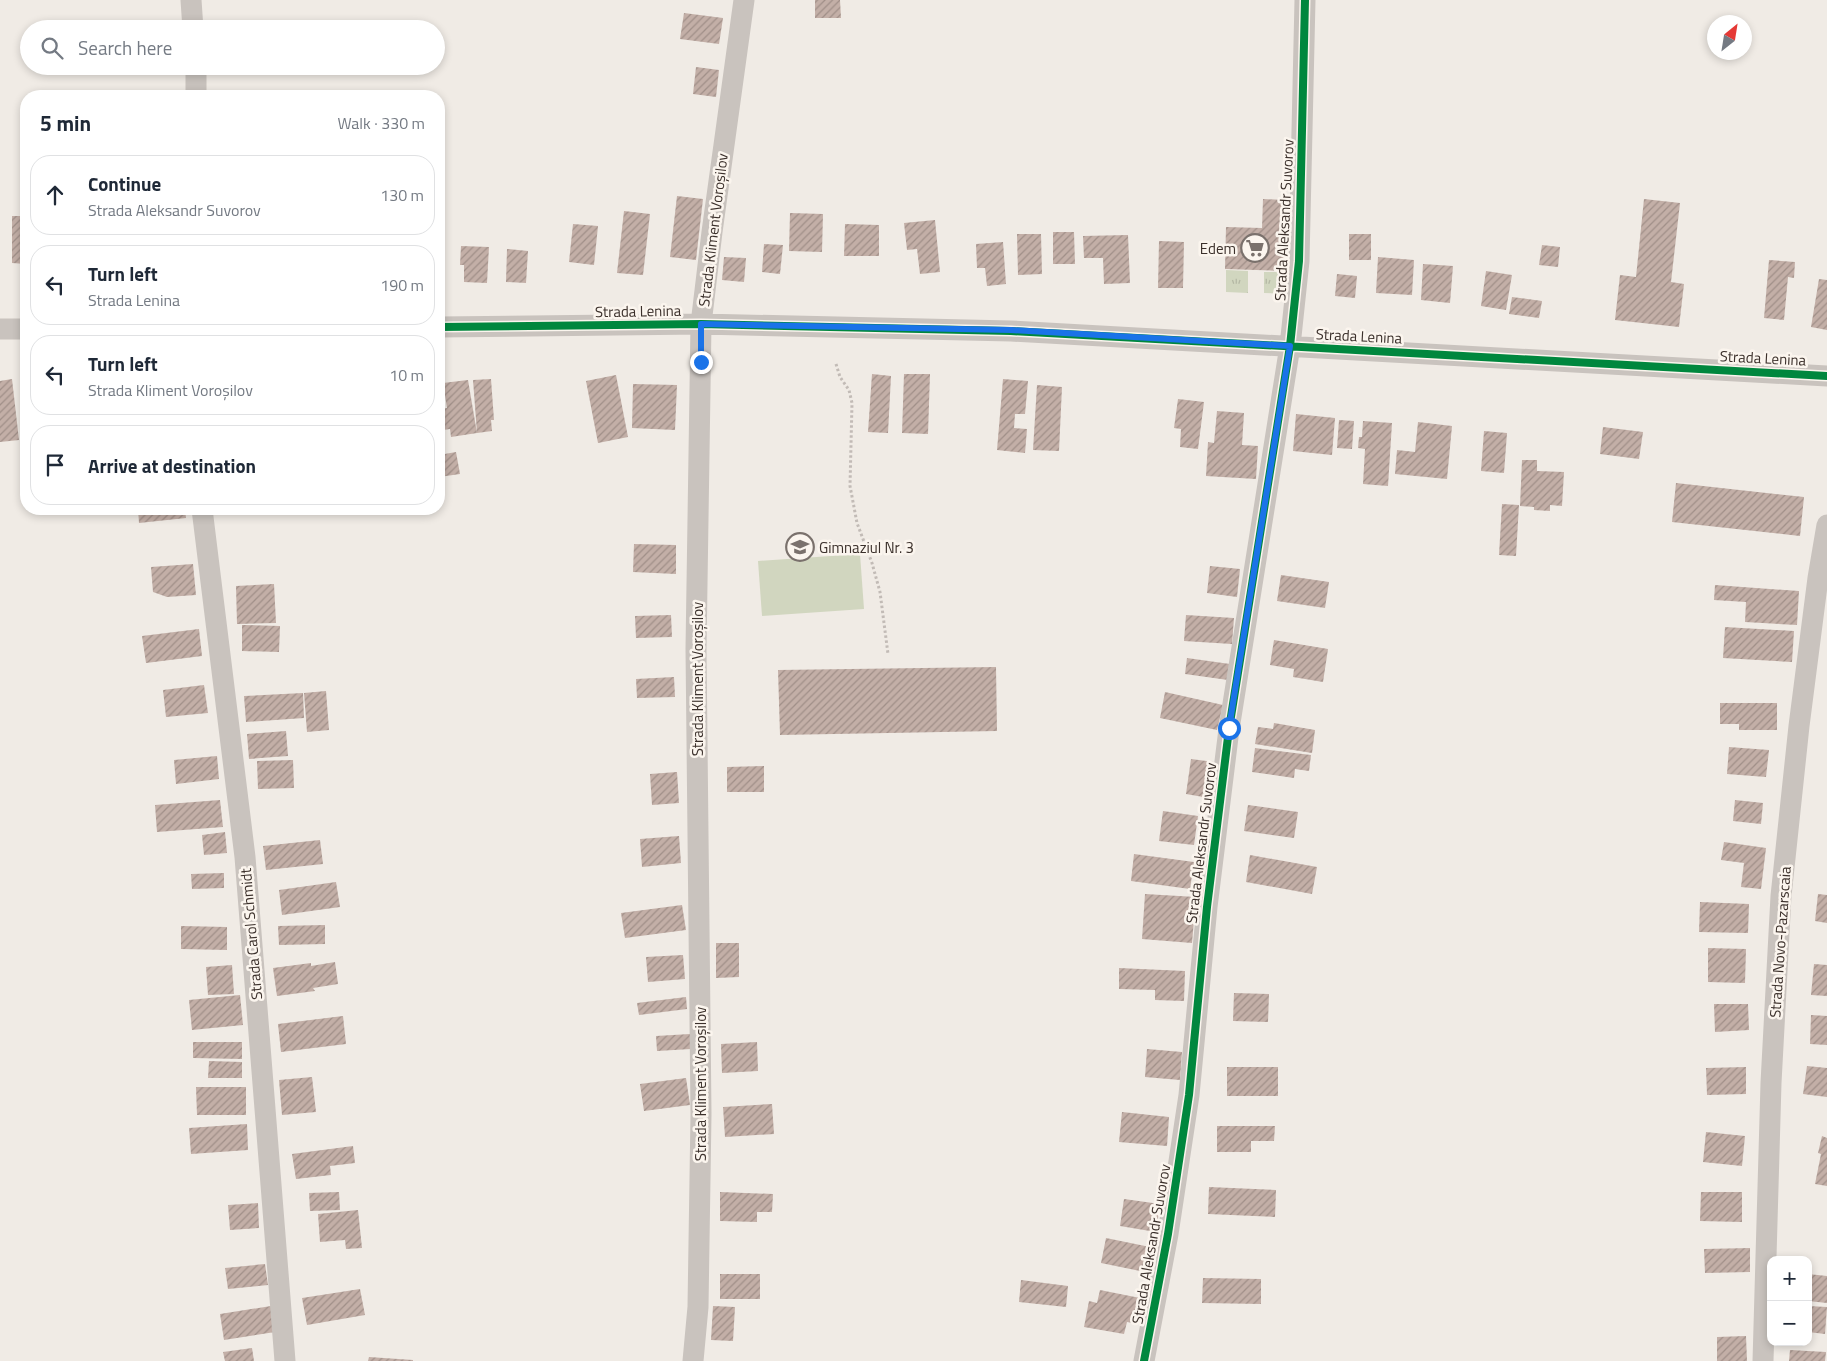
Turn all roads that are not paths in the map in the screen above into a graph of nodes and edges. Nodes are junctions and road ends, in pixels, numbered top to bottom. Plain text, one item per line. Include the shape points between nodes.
1 (191, 0) edge
2 (744, 0) edge
3 (1305, 0) edge
4 (192, 20) edge
5 (196, 75) edge
6 (196, 90) edge
7 (701, 324) junction
8 (445, 327) edge
9 (0, 328) edge
10 (20, 329) edge
11 (1290, 346) junction
12 (1827, 376) edge
13 (203, 515) edge
14 (1827, 525) edge
15 (286, 1361) edge
16 (692, 1361) edge
17 (1144, 1361) edge
18 (1763, 1361) edge

1 - 4 street
2 - 7 street, Strada Kliment Voroșilov
3 - 11 street, Strada Aleksandr Suvorov via 1299,261
5 - 6 street
7 - 8 street, Strada Lenina
7 - 11 street, Strada Lenina via 1011,330
7 - 16 street, Strada Kliment Voroșilov via 696,649 702,1114 698,1307
9 - 10 street
11 - 12 street, Strada Lenina
11 - 17 street, Strada Aleksandr Suvorov via 1229,728 1189,1095
13 - 15 street, Strada Carol Schmidt via 245,857
14 - 18 street, Strada Novo-Pazarscaia via 1799,726 1781,896 1771,1083

